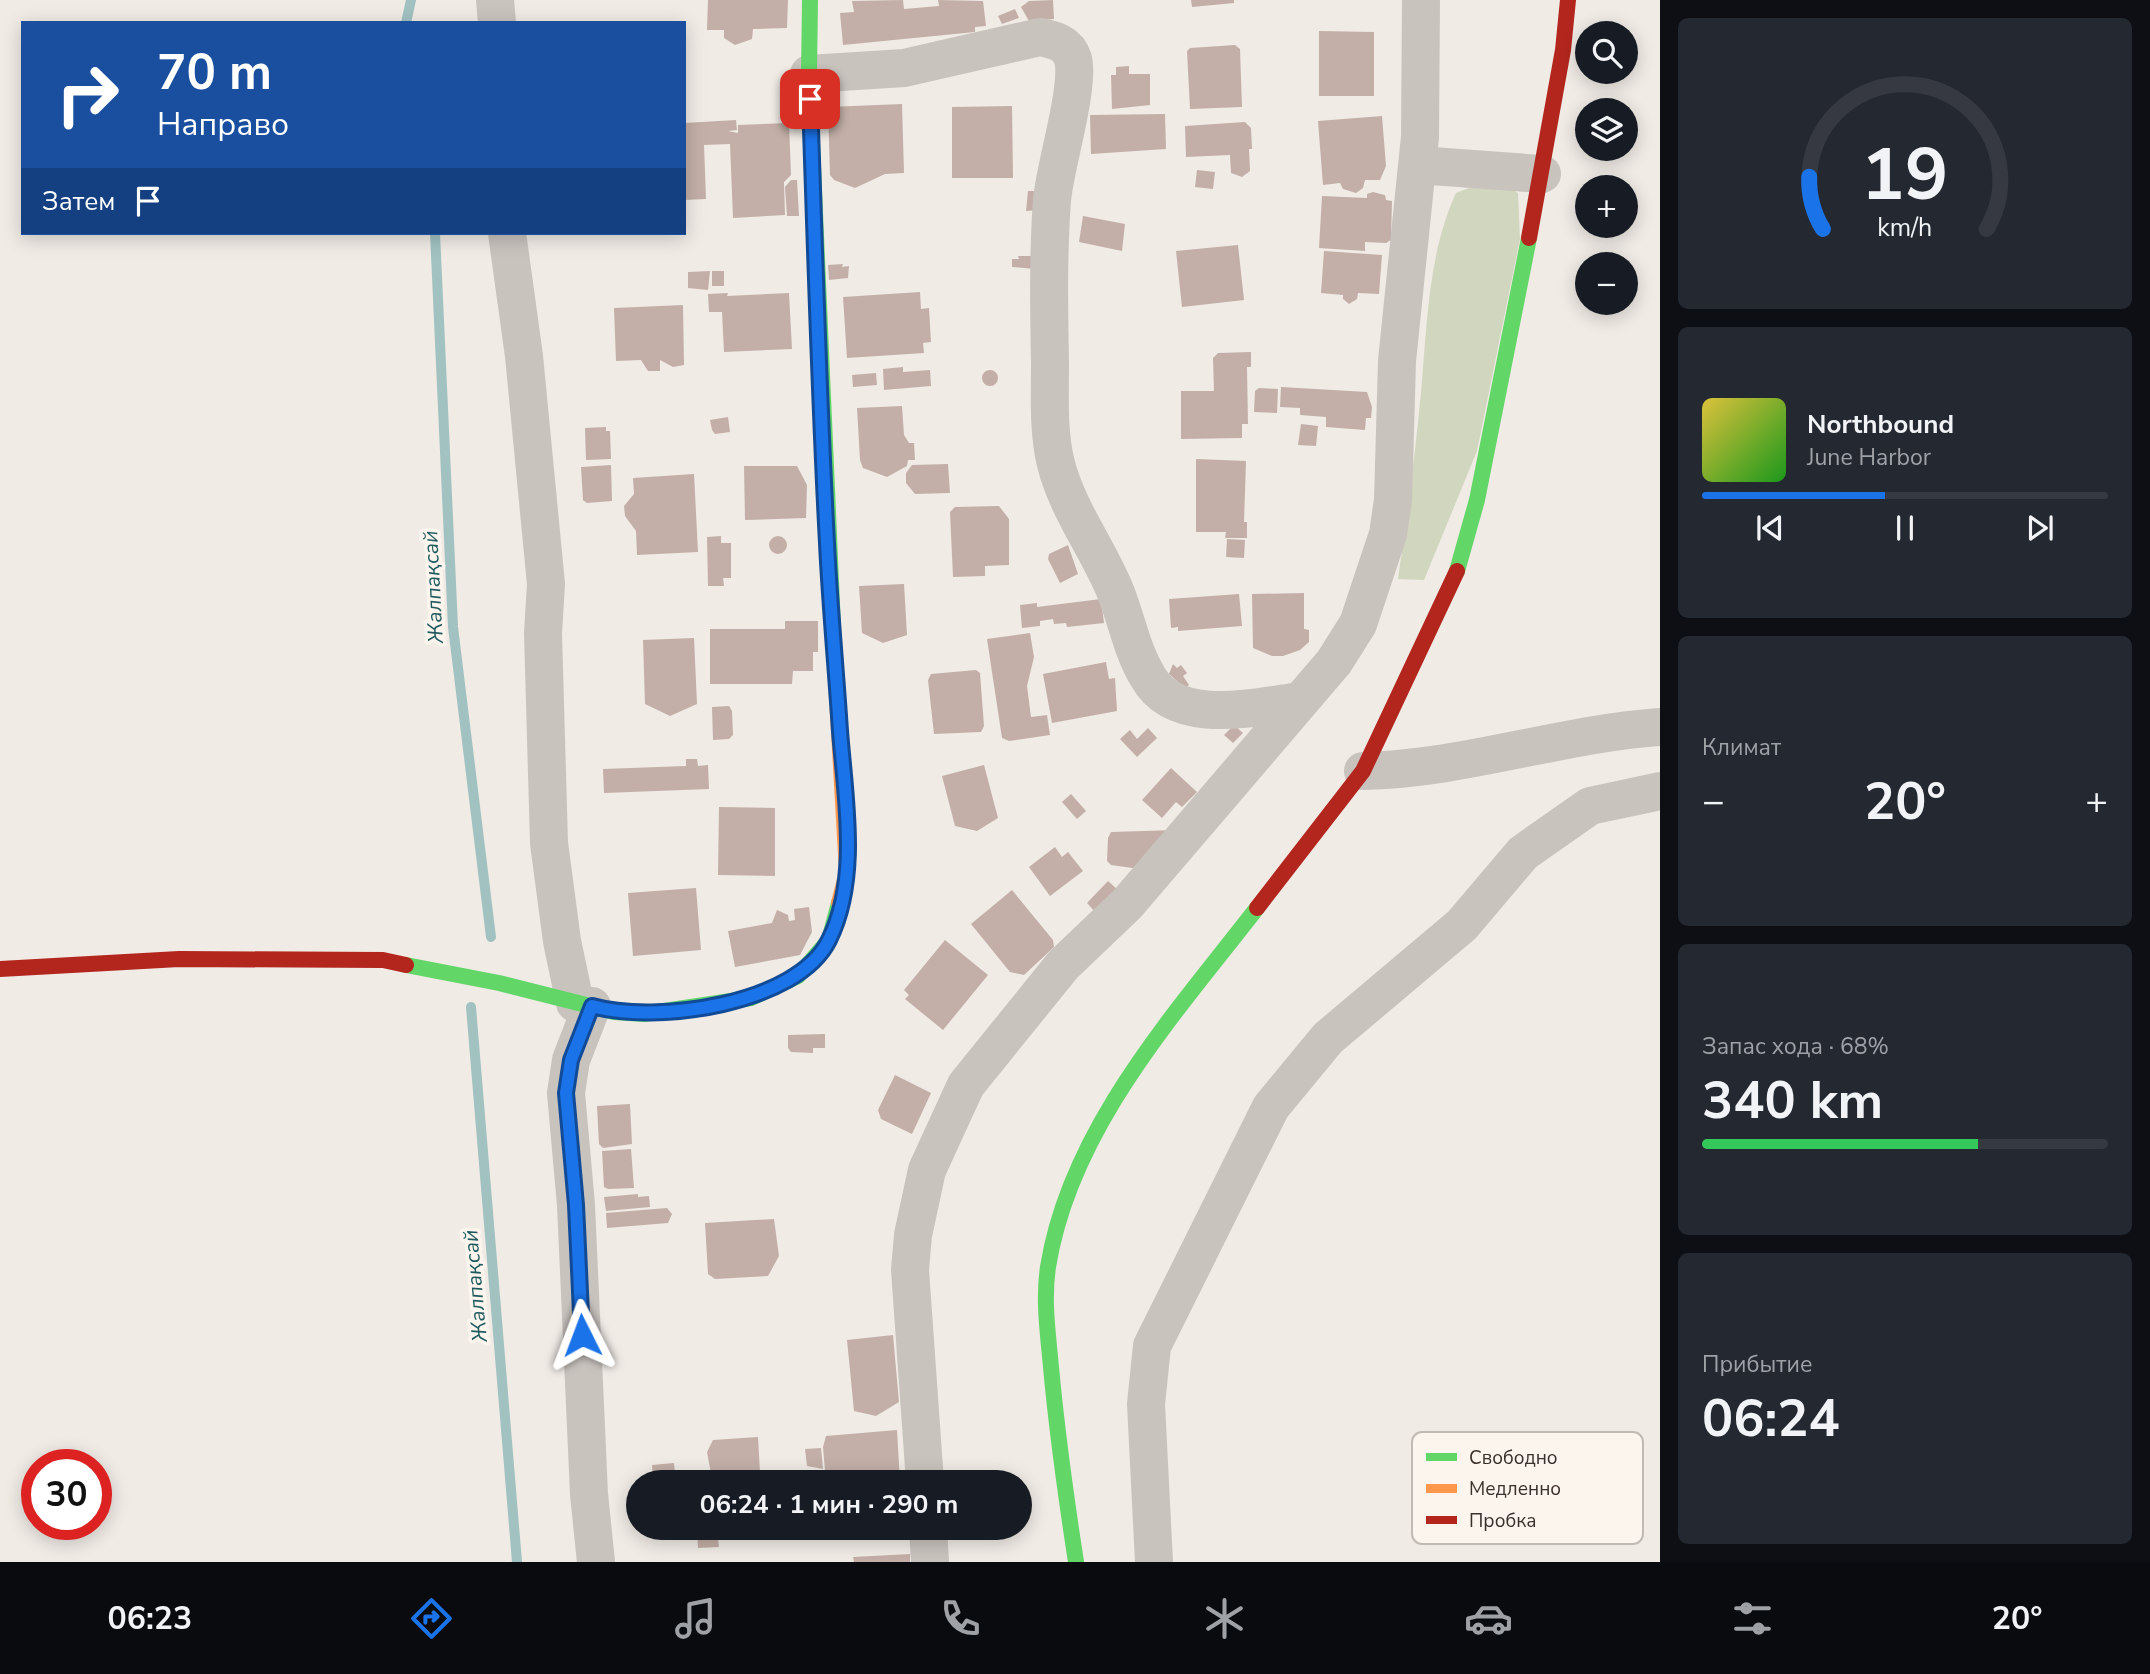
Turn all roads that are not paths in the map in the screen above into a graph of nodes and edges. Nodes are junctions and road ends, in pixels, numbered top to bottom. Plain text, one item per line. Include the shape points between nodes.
1 (495, 0) edge
2 (810, 0) edge
3 (1421, 0) edge
4 (1568, 0) edge
5 (497, 21) edge
6 (809, 74) junction
7 (1418, 165) junction
8 (1542, 174) junction
9 (507, 235) edge
10 (1300, 701) junction
11 (1660, 727) edge
12 (1363, 771) junction
13 (1660, 791) edge
14 (0, 969) edge
15 (584, 1005) junction
16 (924, 1470) edge
17 (929, 1540) edge
18 (596, 1562) edge
19 (930, 1562) edge
20 (1076, 1562) edge
21 (1154, 1562) edge

1 - 5 street
2 - 6 street
3 - 7 street
4 - 8 street
6 - 10 street via 904,68 1040,37 1057,40 1069,50 1074,72 1053,197 1049,264 1050,400 1056,464 1083,531 1115,592 1133,647 1159,692 1168,699 1207,709
6 - 15 street via 827,544 845,805 847,872 839,910 829,940 798,976 751,998 644,1014
7 - 8 street
7 - 10 street via 1397,361 1388,534 1359,624
8 - 12 street via 1477,500 1457,570
9 - 15 street via 545,572 549,843 562,942
10 - 16 street via 1127,904 1063,965 966,1084 940,1135 924,1180 910,1270
11 - 12 street via 1615,730 1403,771
12 - 20 street via 1144,1055 1109,1108 1062,1208 1048,1268 1046,1315 1057,1438
13 - 21 street via 1590,806 1523,853 1462,925 1328,1038 1271,1107 1152,1346 1146,1404
14 - 15 street via 179,959 383,960
15 - 18 street via 566,1093
17 - 19 street

